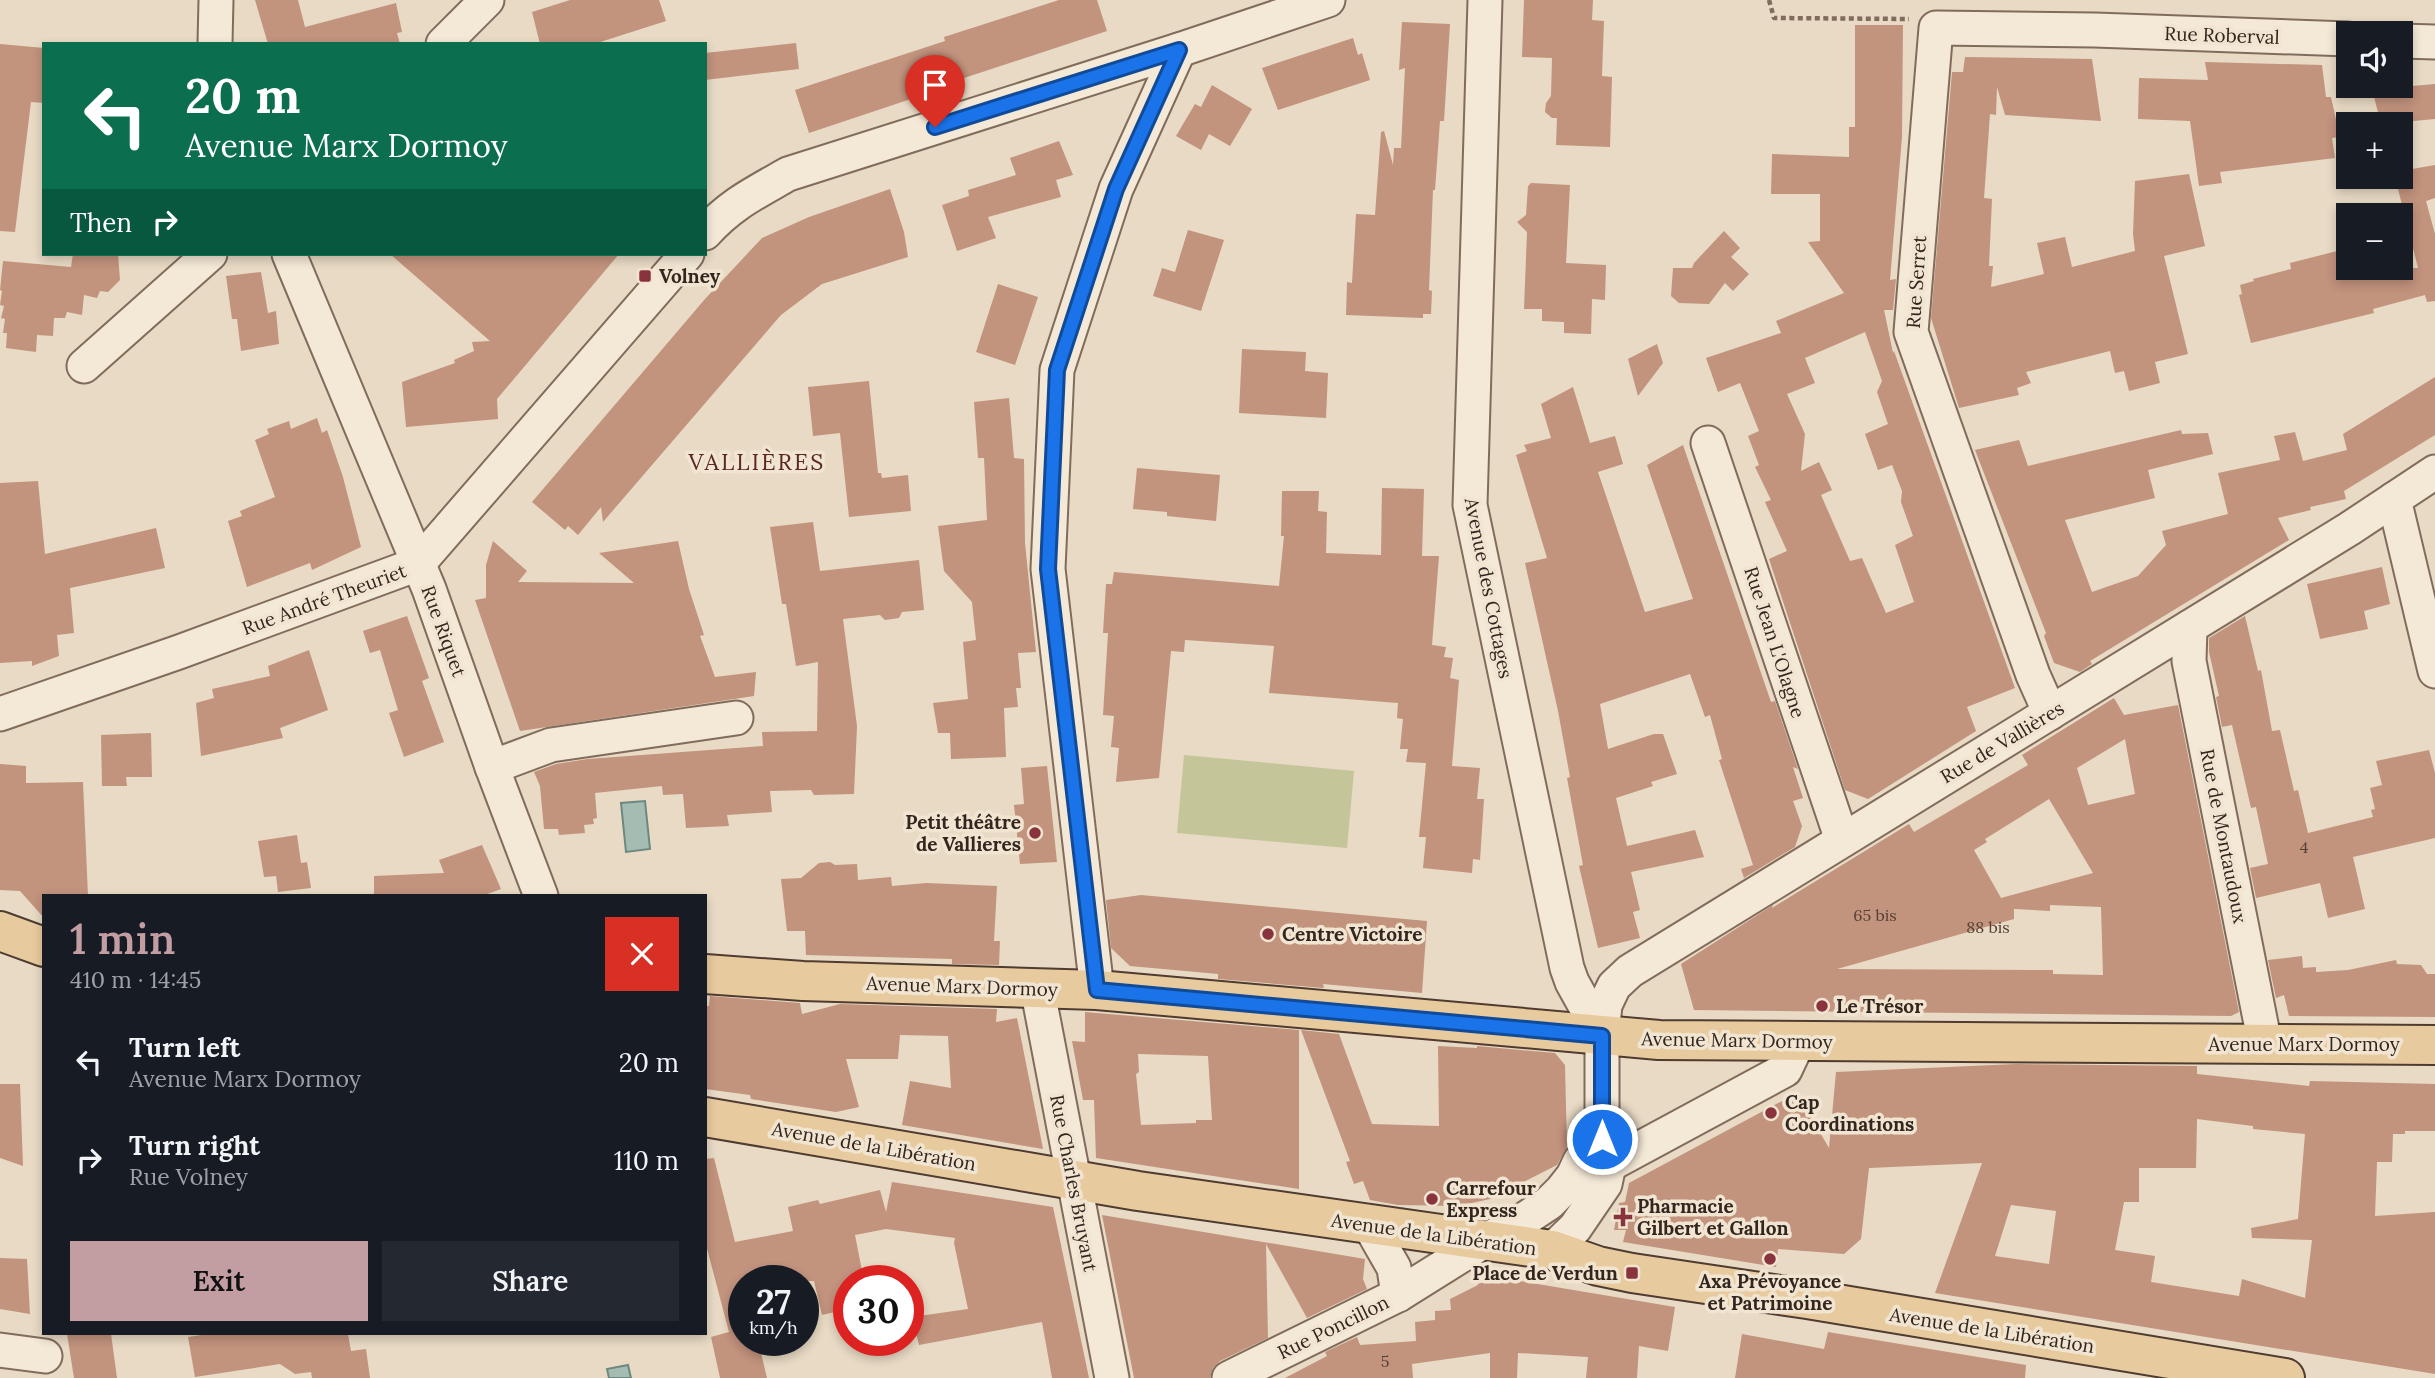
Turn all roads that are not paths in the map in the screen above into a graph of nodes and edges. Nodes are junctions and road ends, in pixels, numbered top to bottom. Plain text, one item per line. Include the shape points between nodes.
1 (216, 0) edge
2 (1328, 0) edge
3 (1485, 0) edge
4 (479, 2) edge
5 (1936, 28) joint
6 (2336, 39) edge
7 (2413, 41) edge
8 (215, 42) edge
9 (445, 42) edge
10 (2435, 42) edge
11 (1179, 50) junction
12 (707, 231) edge
13 (208, 256) edge
14 (290, 256) edge
15 (685, 256) edge
16 (84, 366) dead end
17 (1708, 443) dead end
18 (2435, 472) edge
19 (2394, 499) junction
20 (418, 564) junction
21 (2190, 627) junction
22 (2435, 671) edge
23 (2050, 713) junction
24 (0, 714) edge
25 (736, 718) dead end
26 (492, 767) junction
27 (1842, 840) junction
28 (540, 894) edge
29 (0, 931) edge
30 (42, 946) edge
31 (707, 974) edge
32 (1037, 987) junction
33 (1097, 990) junction
34 (1602, 1036) junction
35 (1792, 1041) junction
36 (2265, 1044) junction
37 (2435, 1045) edge
38 (707, 1117) edge
39 (1605, 1152) junction
40 (1073, 1181) junction
41 (1370, 1226) junction
42 (1486, 1240) junction
43 (1552, 1250) junction
44 (1398, 1295) junction
45 (0, 1350) edge
46 (45, 1356) dead end
47 (1112, 1378) edge
48 (1229, 1378) edge
49 (2285, 1378) edge

1 - 8 street
2 - 11 street
3 - 34 street, Avenue des Cottages via 1470,505 1567,968
4 - 9 street
5 - 6 street, Rue Roberval
5 - 23 street, Rue Serret via 1911,332
7 - 10 street
11 - 12 street via 788,174 732,207
11 - 33 street via 1116,189 1057,370 1048,569
13 - 16 street
14 - 20 street, Rue Riquet
15 - 20 street, Rue André Theuriet
17 - 27 street, Rue Jean L'Olagne
18 - 19 street, Rue de Vallières
19 - 21 street, Rue de Vallières
19 - 22 street
20 - 24 street, Rue André Theuriet
20 - 26 street, Rue Riquet
21 - 23 street, Rue de Vallières
21 - 36 street, Rue de Montaudoux via 2189,662
23 - 27 street, Rue de Vallières
25 - 26 street via 551,745
26 - 28 street, Rue Riquet
27 - 34 street, Rue de Vallières via 1630,971 1614,986 1605,1005
29 - 30 main road
31 - 32 main road, Avenue Marx Dormoy
32 - 33 main road, Avenue Marx Dormoy
32 - 40 street, Rue Charles Bruyant
33 - 34 main road, Avenue Marx Dormoy
34 - 35 main road, Avenue Marx Dormoy
34 - 39 street
35 - 36 main road, Avenue Marx Dormoy
35 - 39 street via 1793,1053 1785,1070
36 - 37 main road, Avenue Marx Dormoy
38 - 40 main road, Avenue de la Libération
39 - 42 street via 1580,1161 1549,1203
39 - 43 street via 1605,1184 1575,1228
40 - 41 main road, Avenue de la Libération
40 - 47 street, Rue Charles Bruyant
41 - 42 main road, Avenue de la Libération
41 - 44 street, Rue Poncillon via 1394,1268
42 - 43 main road, Avenue de la Libération
42 - 44 street, Rue Poncillon
43 - 49 main road, Avenue de la Libération via 1632,1273
44 - 48 street, Rue Poncillon
45 - 46 street

